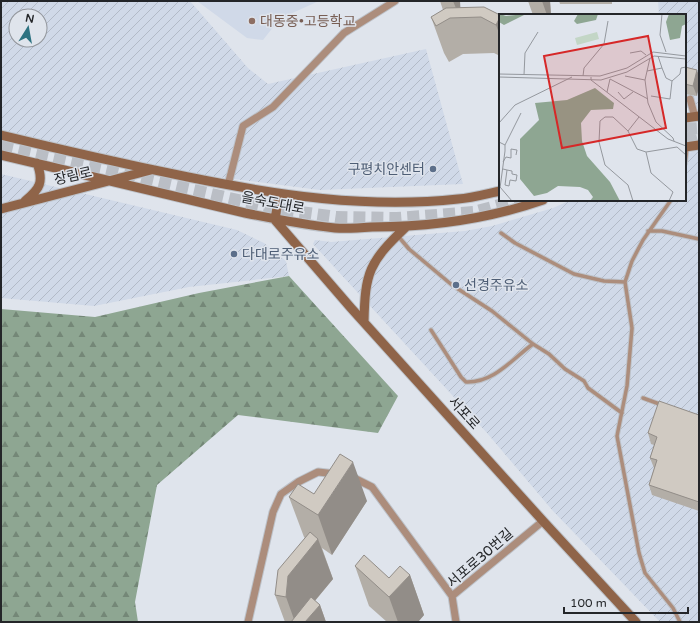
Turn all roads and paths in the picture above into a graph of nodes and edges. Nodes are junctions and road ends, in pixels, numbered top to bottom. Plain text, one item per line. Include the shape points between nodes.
1 (395, 1) edge
2 (690, 99) dead end
3 (697, 116) edge
4 (686, 118) edge
5 (1, 135) edge
6 (699, 145) edge
7 (686, 147) edge
8 (1, 155) edge
9 (37, 163) junction
10 (152, 170) junction
11 (112, 181) junction
12 (228, 185) junction
13 (499, 191) edge
14 (279, 194) junction
15 (540, 201) edge
16 (670, 201) edge
17 (22, 203) junction
18 (1, 209) edge
19 (275, 220) junction
20 (406, 227) junction
21 (648, 231) junction
22 (500, 233) dead end
23 (397, 235) junction
24 (699, 239) edge
25 (625, 282) junction
26 (364, 322) junction
27 (431, 330) dead end
28 (533, 344) junction
29 (643, 398) dead end
30 (664, 406) edge
31 (622, 412) junction
32 (543, 521) junction
33 (452, 596) junction
34 (248, 622) edge
35 (456, 622) edge
36 (636, 622) edge
37 (680, 622) edge

1 - 12 street via 344,33 273,107 243,126
2 - 3 street
3 - 4 main road
5 - 10 main road, 을숙도대로
6 - 7 main road
8 - 9 main road, 을숙도대로
9 - 11 main road, 을숙도대로
9 - 17 main road via 42,176 37,191
10 - 11 main road, 장림로
10 - 12 main road, 을숙도대로
11 - 17 main road, 장림로
11 - 19 main road, 을숙도대로
12 - 14 main road, 을숙도대로
13 - 14 main road, 을숙도대로 via 459,199 340,202
14 - 19 main road
15 - 20 main road, 을숙도대로 via 516,210
16 - 21 lane
17 - 18 main road, 장림로
19 - 20 main road, 을숙도대로 via 336,228
19 - 26 main road, 서포로
20 - 23 main road
21 - 24 lane via 662,231
21 - 25 lane via 632,261
22 - 25 lane via 574,274 604,281
23 - 26 main road via 372,265 365,293
23 - 28 lane via 409,249 452,285 492,311
25 - 31 lane via 632,328
26 - 32 main road, 서포로
27 - 28 lane via 460,377 466,382 484,380
28 - 31 lane
29 - 30 lane
31 - 37 lane via 617,436 639,553 645,573 673,608
32 - 33 street, 서포로30번길
32 - 36 main road, 서포로
33 - 34 street via 372,487 346,474 318,472 281,494 273,512
33 - 35 street, 서포로30번길

